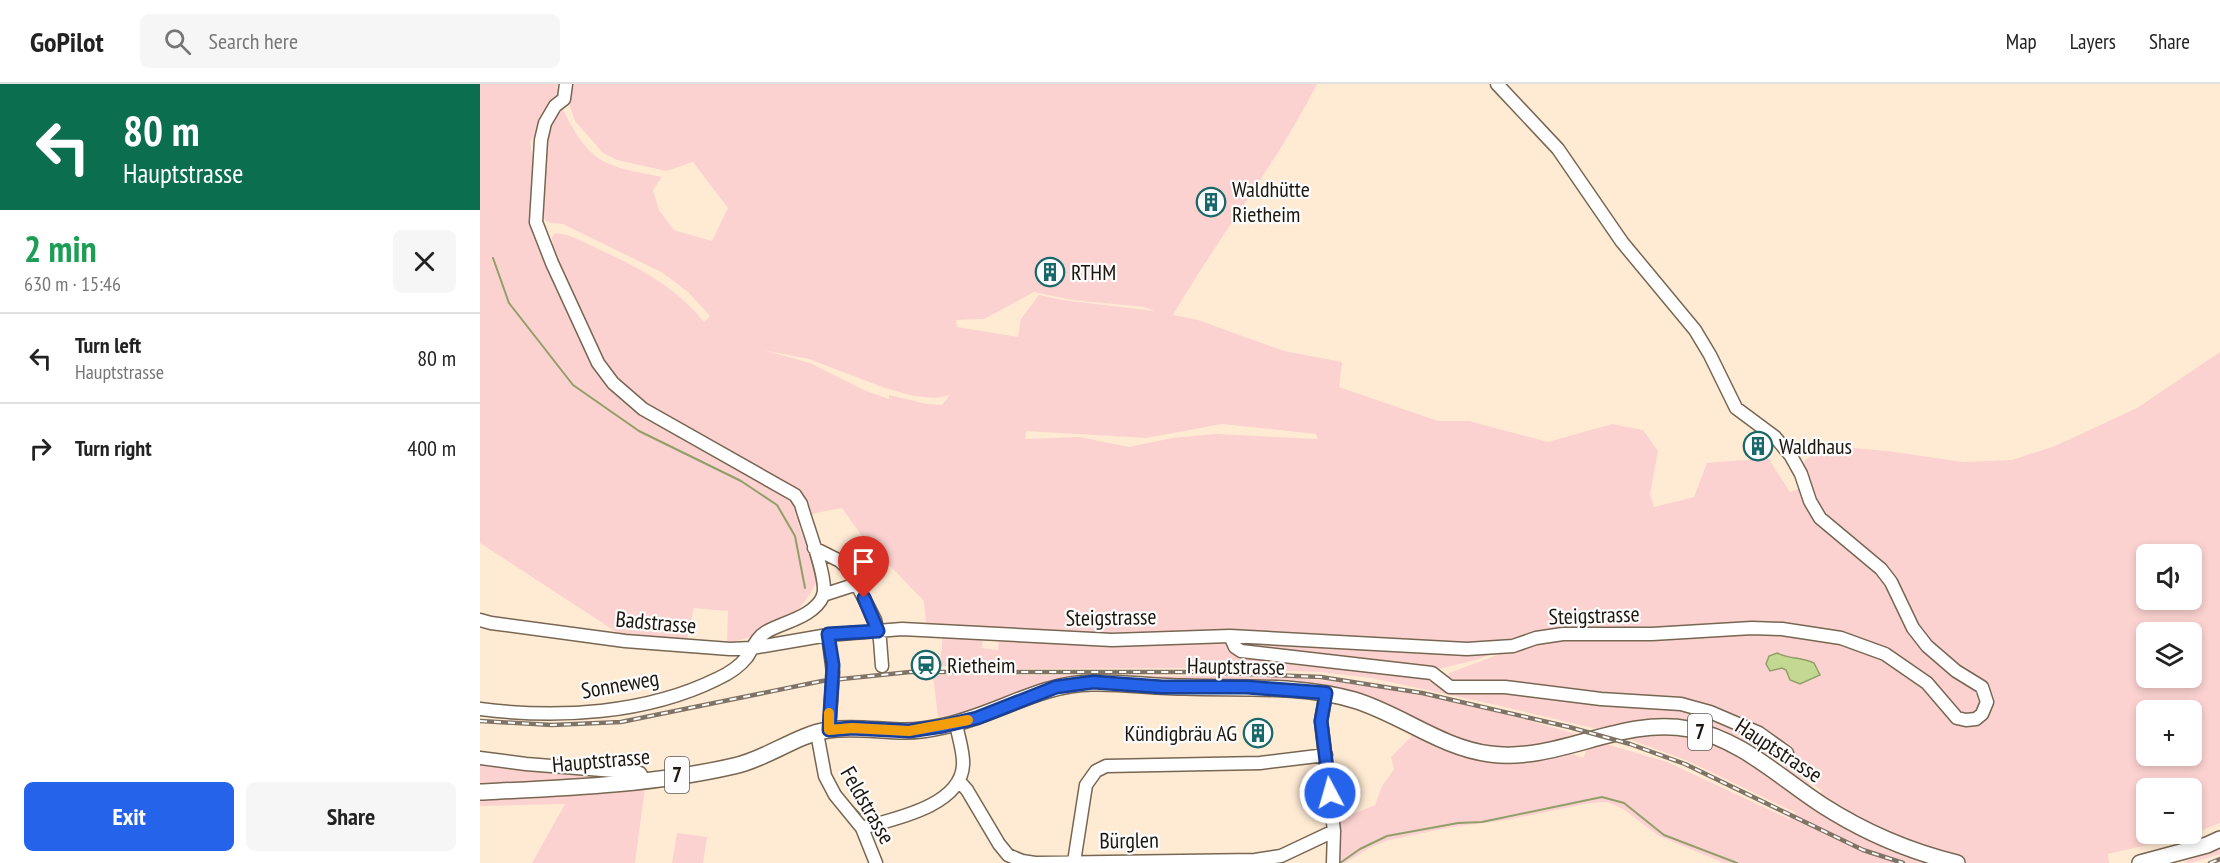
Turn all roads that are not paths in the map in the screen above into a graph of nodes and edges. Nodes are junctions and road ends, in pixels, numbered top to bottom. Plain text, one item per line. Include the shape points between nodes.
1 (566, 84) edge
2 (1497, 84) edge
3 (814, 548) junction
4 (857, 584) junction
5 (824, 595) junction
6 (480, 620) edge
7 (878, 631) junction
8 (828, 634) junction
9 (1230, 636) junction
10 (752, 648) junction
11 (882, 666) dead end
12 (1326, 693) junction
13 (480, 709) edge
14 (956, 723) junction
15 (823, 731) junction
16 (1326, 755) junction
17 (480, 758) edge
18 (1773, 770) junction
19 (645, 780) junction
20 (959, 781) junction
21 (480, 792) edge
22 (862, 828) junction
23 (1334, 831) junction
24 (2220, 839) edge
25 (1074, 862) edge
26 (876, 863) edge
27 (1333, 863) edge
28 (1957, 863) edge
29 (2140, 863) edge

1 - 3 street via 564,99 545,123 541,140 536,222 598,363 613,383 643,409 795,495
2 - 9 street, Steigstrasse via 1558,149 1622,242 1695,330 1736,408 1781,443 1796,463 1820,518 1881,569 1927,646 1982,687 1987,702 1982,714 1976,719 1957,718 1927,683 1885,654 1841,638 1797,630 1563,634 1513,646 1467,649
3 - 4 street via 845,565
3 - 5 street
4 - 5 street
4 - 7 street
5 - 10 street, Sonneweg via 812,610 764,633
6 - 10 street, Badstrasse via 625,641 730,650
7 - 8 street, Steigstrasse
7 - 9 street, Steigstrasse via 921,629 1112,640
7 - 11 street
8 - 10 street, Badstrasse
8 - 15 street, Feldstrasse via 833,665
9 - 18 street via 1234,647 1241,651 1432,673 1450,687 1505,687 1682,704 1743,725 1785,751
10 - 13 street, Sonneweg via 738,666 718,679 626,707 589,713
12 - 14 main road, Hauptstrasse / 7 via 1084,683 1056,687
12 - 16 street via 1321,721
12 - 18 main road, Hauptstrasse / 7 via 1359,702 1463,749 1490,754 1539,753 1628,730 1656,727 1687,729 1721,738
14 - 15 main road, Hauptstrasse / 7 via 909,731
14 - 20 street via 963,766
15 - 19 main road, Hauptstrasse / 7 via 759,760
15 - 22 street, Feldstrasse via 825,776
16 - 23 street
16 - 25 street via 1260,763 1106,766 1096,771 1086,785
17 - 19 street via 640,773
18 - 28 main road, Hauptstrasse / 7 via 1823,806 1876,836 1920,854
19 - 21 main road, Hauptstrasse / 7
20 - 22 street via 942,799 918,812
20 - 25 street, Bürglen via 1008,855 1035,863
22 - 26 street, Feldstrasse
23 - 25 street, Bürglen via 1281,856 1255,860
23 - 27 street
24 - 29 main road

